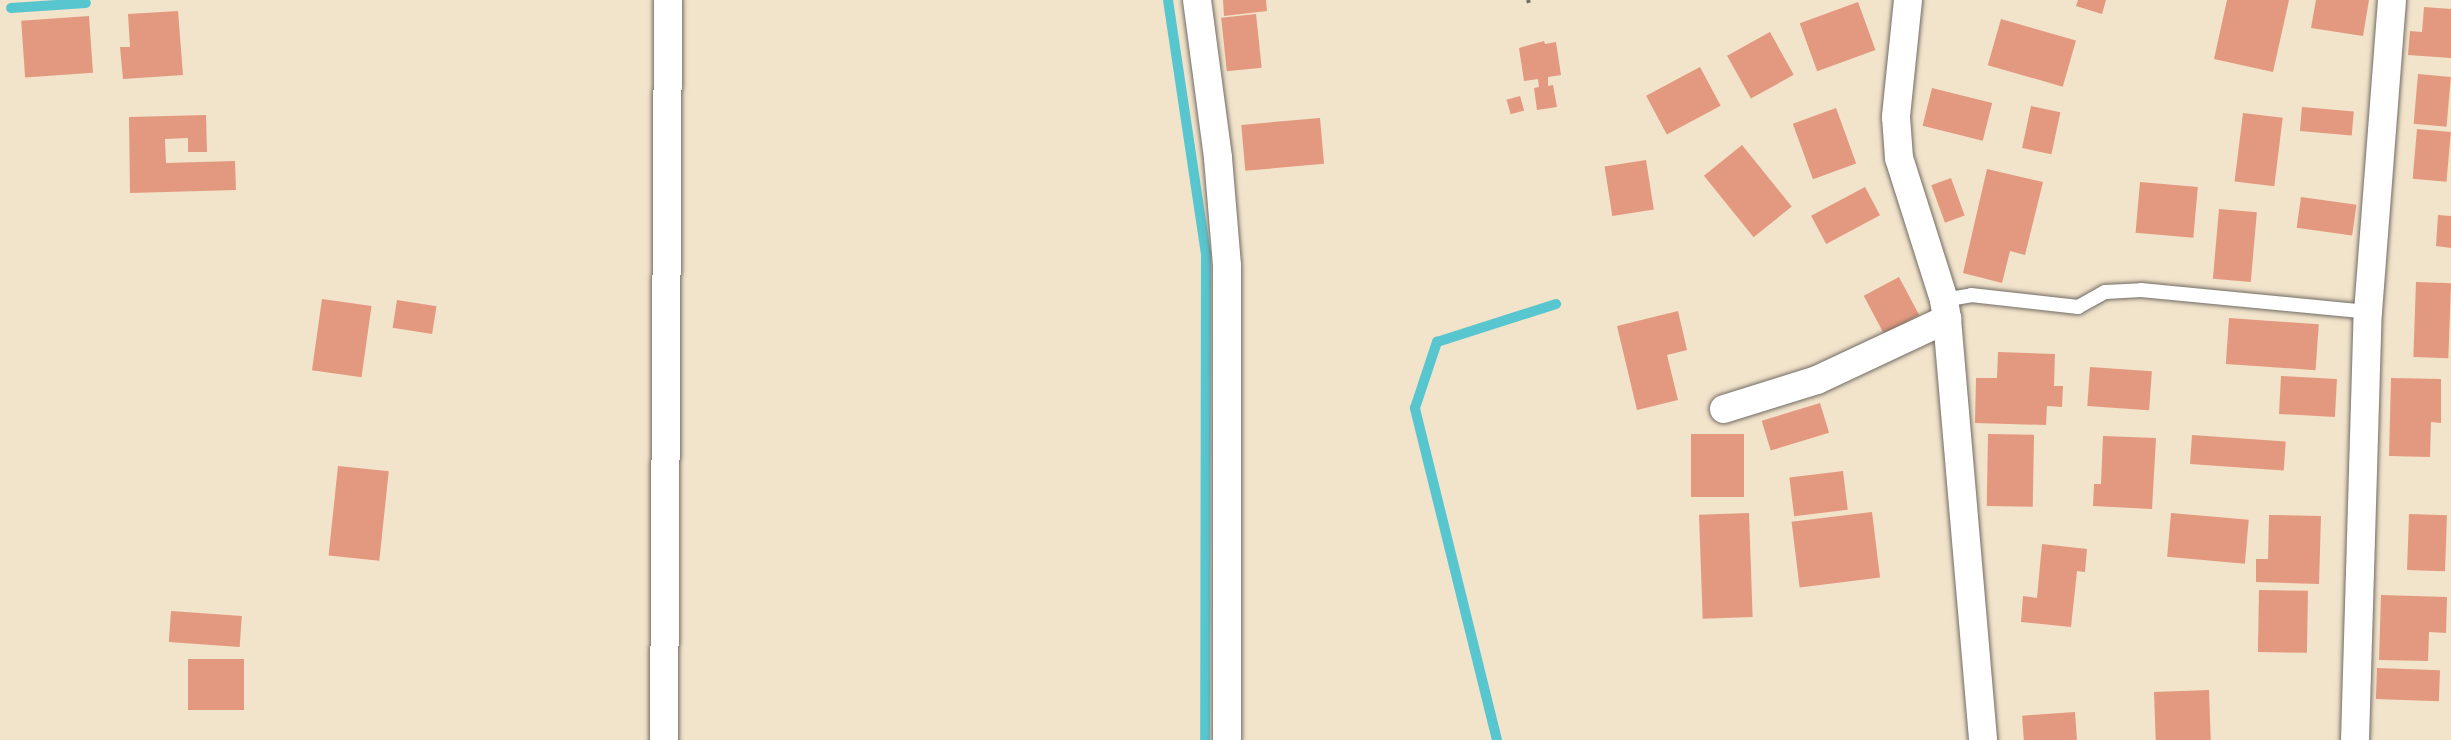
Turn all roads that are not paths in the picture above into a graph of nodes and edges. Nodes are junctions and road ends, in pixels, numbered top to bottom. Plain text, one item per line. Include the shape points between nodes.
1 (668, 0) edge
2 (1197, 0) edge
3 (1908, 0) edge
4 (2392, 0) edge
5 (1946, 310) junction
6 (2368, 312) junction
7 (1724, 409) dead end
8 (664, 740) edge
9 (1227, 740) edge
10 (1983, 740) edge
11 (2355, 740) edge

1 - 8 street
2 - 9 street via 1218,158 1227,266
3 - 5 street via 1896,117 1899,158
4 - 6 street
5 - 6 lane via 1971,295 2078,307 2105,292 2140,290
5 - 7 street via 1817,380
5 - 10 street
6 - 11 street

